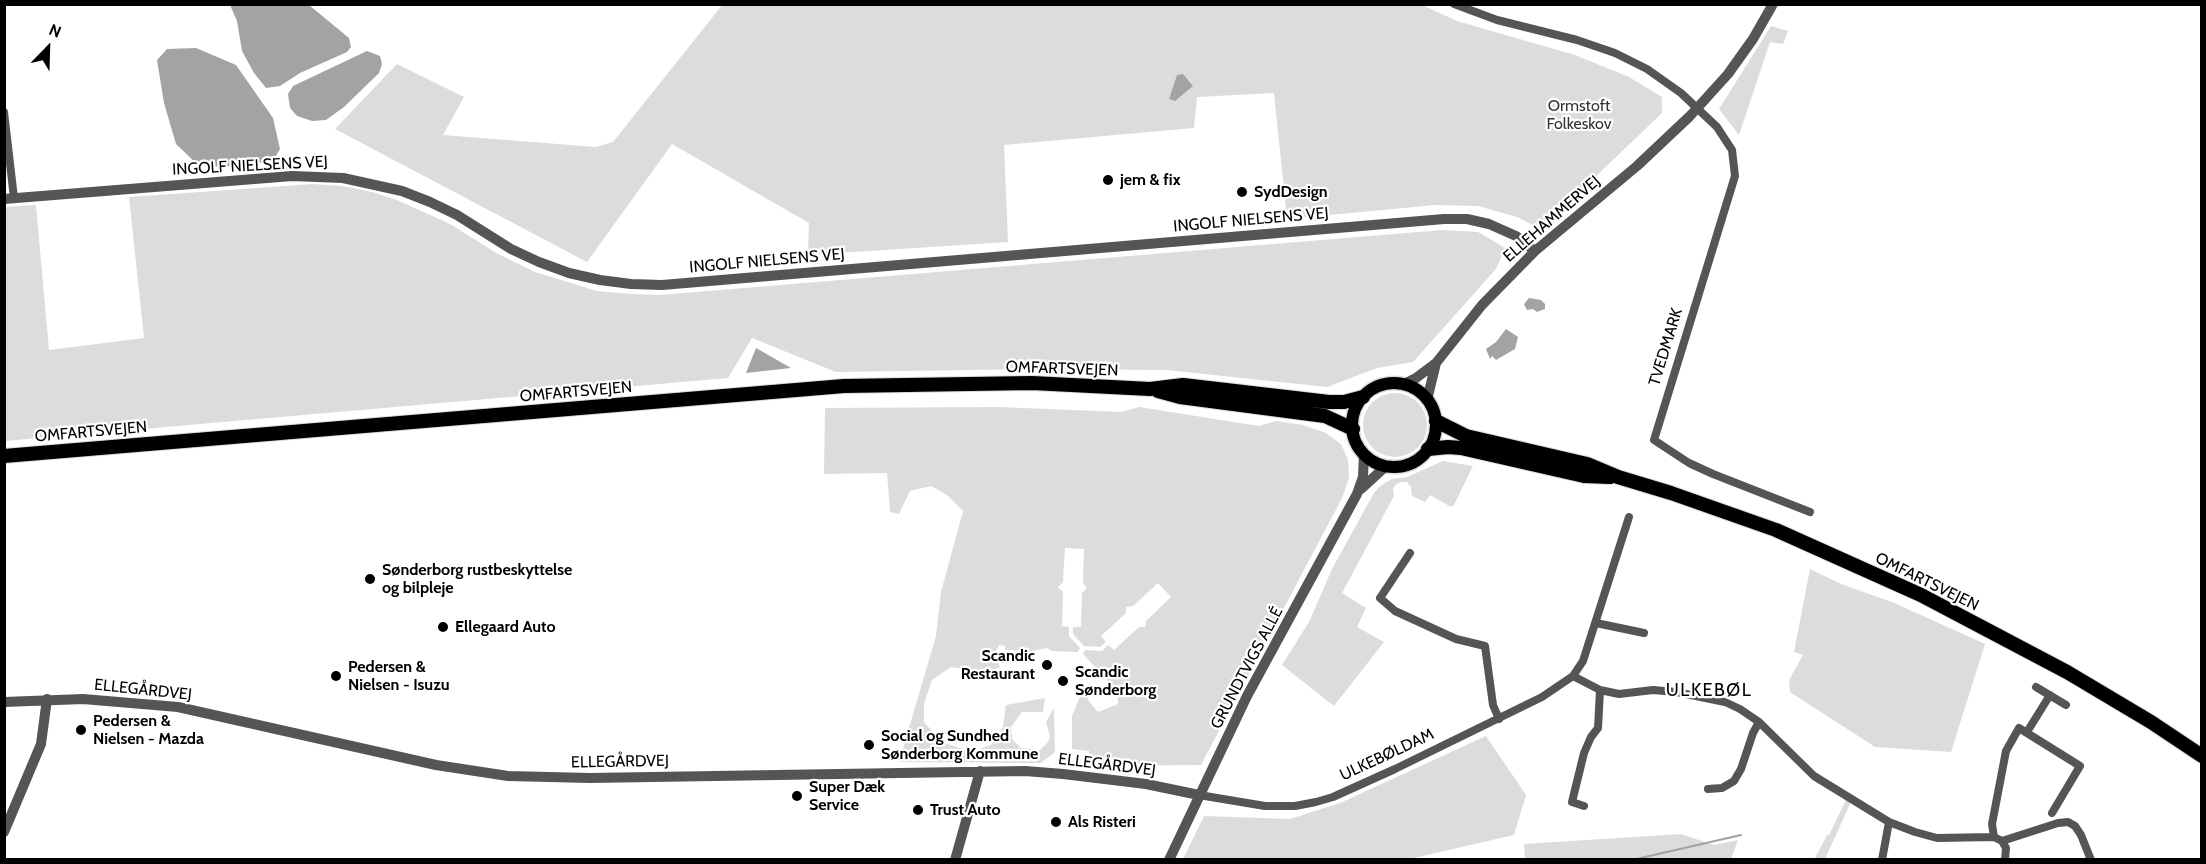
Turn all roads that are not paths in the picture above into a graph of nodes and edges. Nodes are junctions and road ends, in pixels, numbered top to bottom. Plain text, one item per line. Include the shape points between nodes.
1 (1454, 4) edge
2 (1773, 4) edge
3 (1699, 107) junction
4 (4, 112) edge
5 (9, 198) edge
6 (1535, 251) junction
7 (1436, 363) junction
8 (1404, 384) junction
9 (1150, 389) junction
10 (1364, 397) junction
11 (1427, 400) junction
12 (1436, 422) junction
13 (1353, 429) junction
14 (1428, 449) junction
15 (1364, 454) junction
16 (4, 456) edge
17 (1386, 466) junction
18 (1618, 477) junction
19 (1357, 494) junction
20 (1810, 512) dead end
21 (1629, 517) dead end
22 (1410, 554) dead end
23 (1596, 623) junction
24 (1644, 633) dead end
25 (1574, 676) junction
26 (2036, 687) dead end
27 (1600, 690) junction
28 (2050, 695) junction
29 (47, 699) junction
30 (4, 702) edge
31 (2066, 705) dead end
32 (1499, 719) junction
33 (1759, 722) junction
34 (2028, 732) junction
35 (2202, 756) edge
36 (980, 771) junction
37 (1708, 789) dead end
38 (1199, 795) junction
39 (1584, 806) dead end
40 (2052, 813) dead end
41 (1889, 822) junction
42 (4, 832) edge
43 (1994, 837) junction
44 (2002, 841) junction
45 (955, 860) edge
46 (1169, 860) edge
47 (1882, 860) edge
48 (2005, 860) edge
49 (2091, 860) edge

1 - 3 street via 1615,53 1647,69
2 - 3 street, ELLEHAMMERVEJ via 1728,74
3 - 6 street, ELLEHAMMERVEJ via 1637,166
3 - 20 street, TVEDMARK via 1732,150 1735,176 1654,440 1689,463
4 - 5 street, INGOLF NIELSENS VEJ
5 - 6 street, INGOLF NIELSENS VEJ via 292,176 343,178 373,183 430,202 539,262 589,278 631,284 662,285 1444,219 1489,224
6 - 7 street, ELLEHAMMERVEJ via 1501,283
7 - 8 street, ELLEHAMMERVEJ
7 - 11 street, ELLEHAMMERVEJ
8 - 10 main road via 1379,386
8 - 11 main road
9 - 10 highway, OMFARTSVEJEN via 1183,385 1329,402
9 - 13 highway, OMFARTSVEJEN via 1180,397 1324,416
9 - 16 highway, OMFARTSVEJEN via 1032,383 844,386
10 - 13 main road via 1354,415
11 - 12 main road
12 - 14 main road
12 - 18 highway, OMFARTSVEJEN via 1466,436 1587,464
13 - 15 main road
14 - 17 main road via 1406,465
14 - 18 highway, OMFARTSVEJEN via 1461,448 1584,476
15 - 17 main road
15 - 19 street, GRUNDTVIGS ALLÉ
17 - 19 street, GRUNDTVIGS ALLÉ
18 - 35 highway, OMFARTSVEJEN via 1776,530 1921,595 2067,672
19 - 38 street, GRUNDTVIGS ALLÉ via 1247,696
21 - 23 street, ULKEBØLDAM
22 - 32 street via 1380,598 1395,611 1447,635 1485,646 1493,705
23 - 24 street
23 - 25 street, ULKEBØLDAM
25 - 27 street
25 - 32 street, ULKEBØLDAM via 1542,698
26 - 28 street
27 - 33 street via 1619,694 1653,690 1706,697 1733,705
27 - 39 street via 1598,728 1584,753 1572,802
28 - 31 street
28 - 34 street
29 - 30 street, ELLEGÅRDVEJ
29 - 36 street, ELLEGÅRDVEJ via 178,707 435,765 508,776
29 - 42 street via 41,744
32 - 38 street, ULKEBØLDAM via 1316,802 1265,806
33 - 37 street via 1734,782
33 - 41 street via 1814,776
34 - 40 street via 2080,766
34 - 43 street via 2019,728 2006,752 1992,824
36 - 38 street, ELLEGÅRDVEJ via 1064,774
36 - 45 street
38 - 46 street, GRUNDTVIGS ALLÉ
41 - 43 street via 1937,838
41 - 47 street
43 - 44 street
44 - 48 street
44 - 49 street via 2068,822 2081,835

